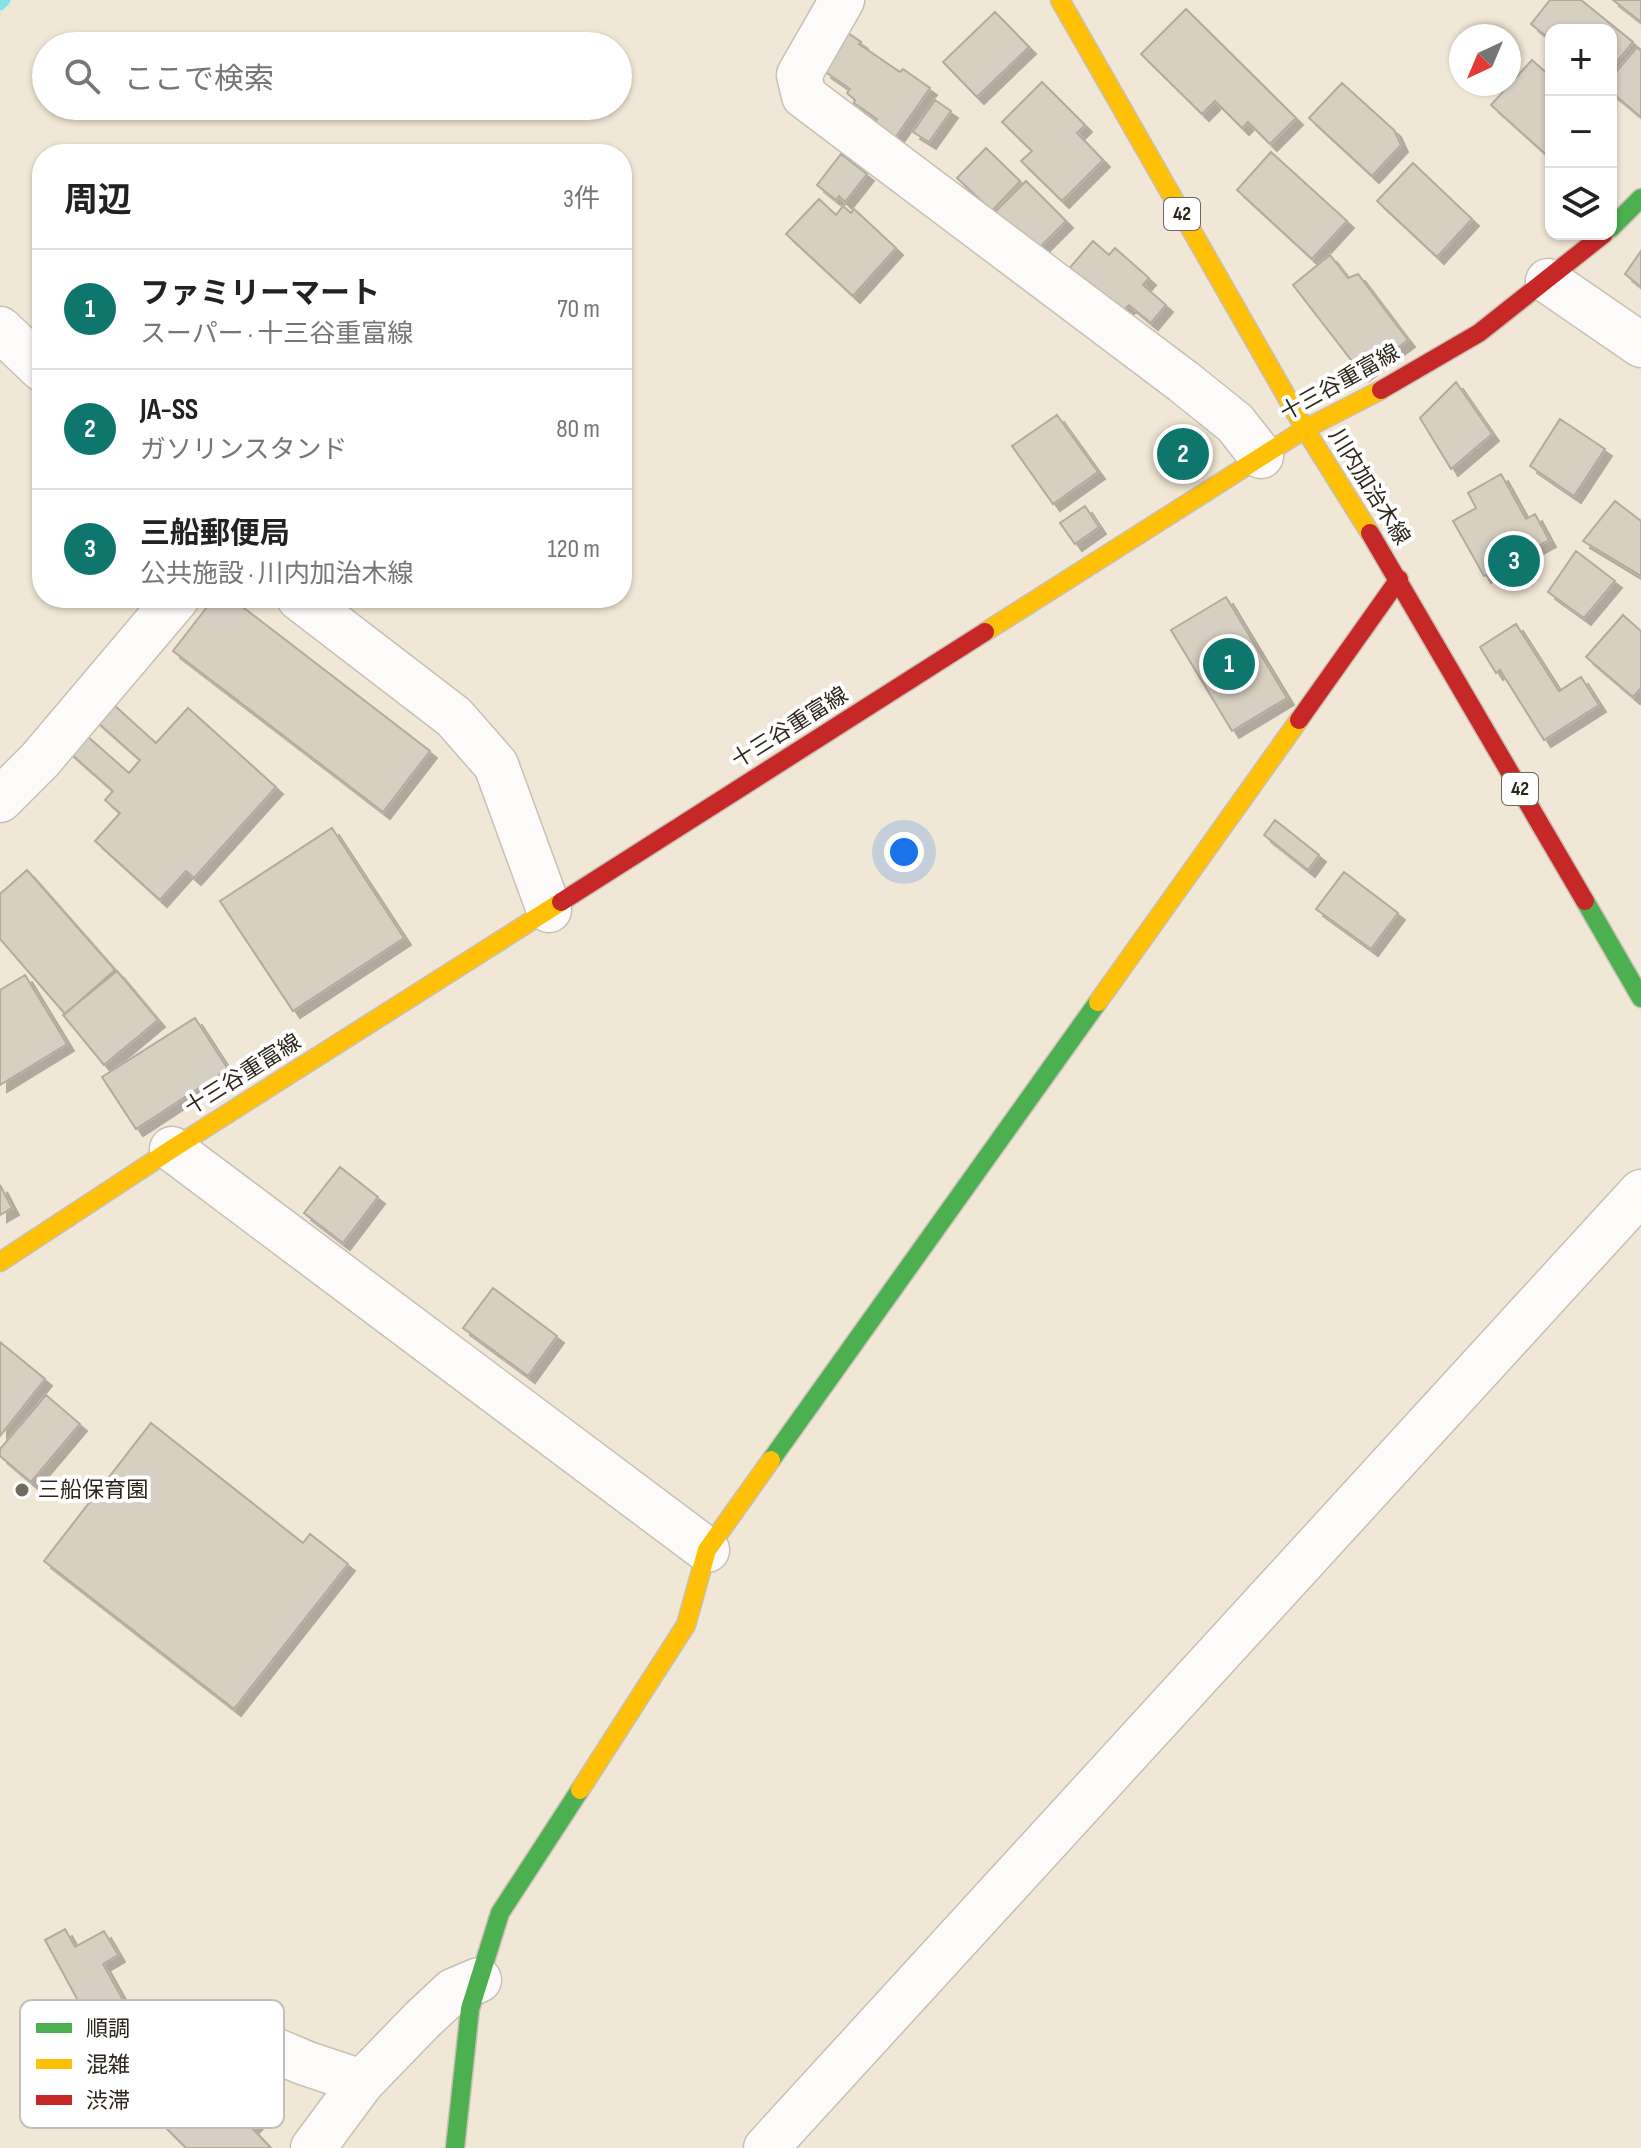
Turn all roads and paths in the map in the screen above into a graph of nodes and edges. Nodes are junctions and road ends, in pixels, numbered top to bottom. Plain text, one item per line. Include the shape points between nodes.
1 (842, 0) edge
2 (1060, 0) edge
3 (1641, 198) edge
4 (1617, 222) edge
5 (1597, 240) edge
6 (1548, 281) junction
7 (0, 329) edge
8 (1641, 345) edge
9 (32, 359) edge
10 (1305, 429) junction
11 (1261, 456) junction
12 (1399, 579) junction
13 (169, 608) edge
14 (312, 608) edge
15 (0, 800) edge
16 (549, 910) junction
17 (1641, 998) edge
18 (172, 1149) junction
19 (1641, 1192) edge
20 (0, 1262) edge
21 (707, 1550) junction
22 (479, 1980) junction
23 (284, 2054) edge
24 (362, 2082) junction
25 (313, 2148) edge
26 (455, 2148) edge
27 (766, 2148) edge

1 - 11 street via 799,75 804,96 1184,382 1235,423
2 - 10 main road, 川内加治木線 / 42
3 - 4 main road
5 - 6 main road, 十三谷重富線
6 - 8 street
6 - 10 main road, 十三谷重富線 via 1479,333
7 - 9 street
10 - 11 main road, 十三谷重富線
10 - 12 main road, 川内加治木線 / 42
11 - 16 main road, 十三谷重富線
12 - 17 main road, 川内加治木線 / 42
12 - 21 main road
13 - 15 street
14 - 16 street via 454,717 496,765
16 - 18 main road, 十三谷重富線
18 - 20 main road, 十三谷重富線
18 - 21 street
19 - 27 street
21 - 22 main road via 686,1625 500,1913
22 - 24 street via 453,1991
22 - 26 main road via 470,2009
23 - 24 street
24 - 25 street

